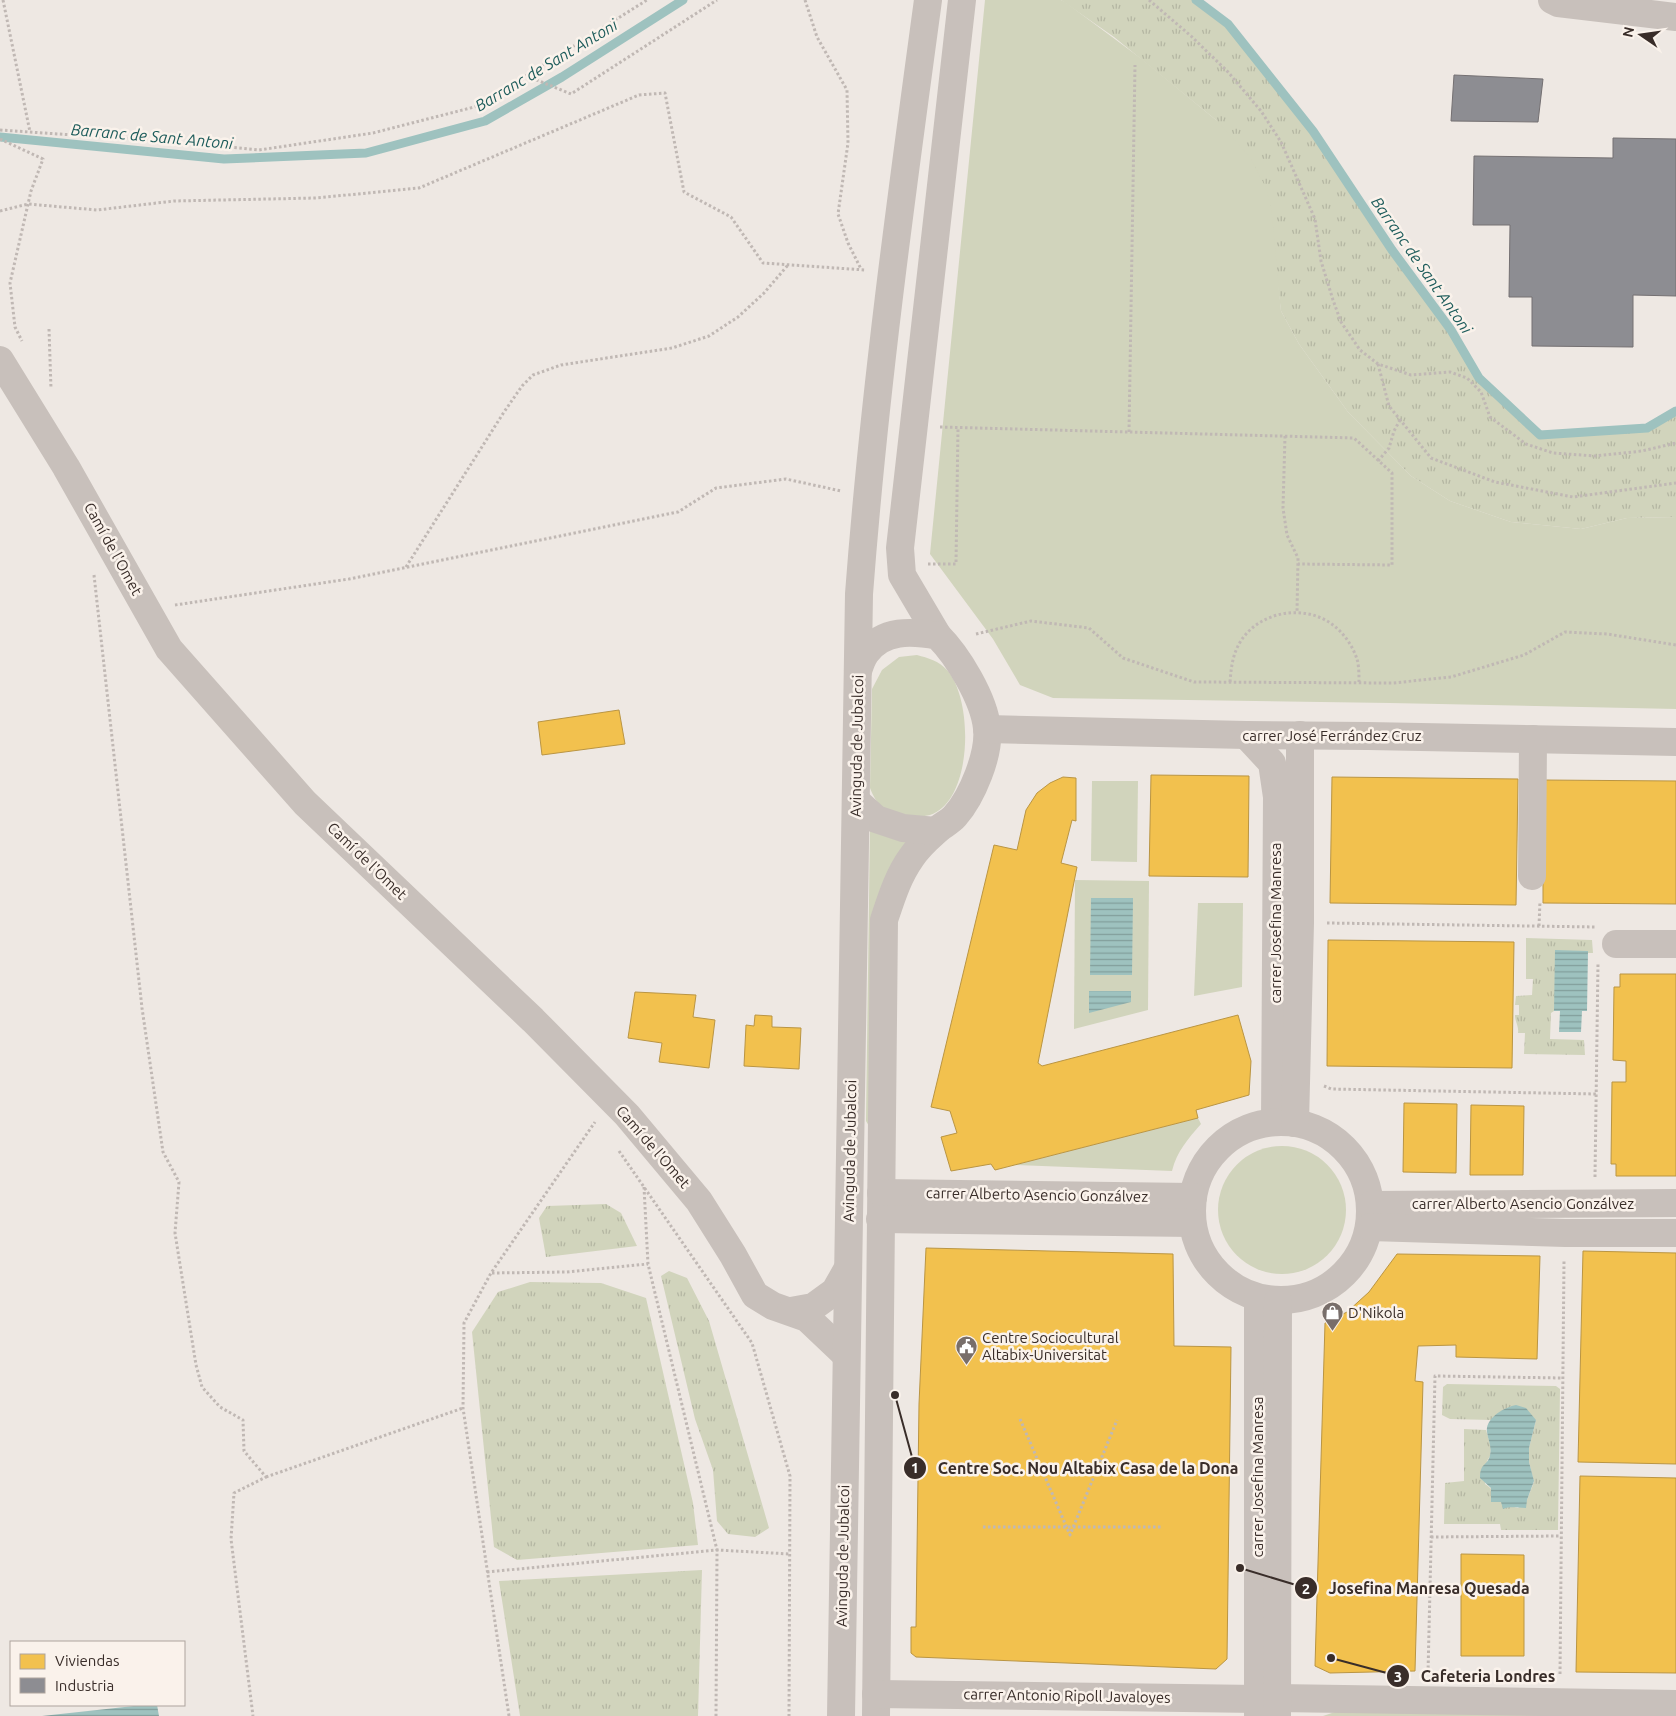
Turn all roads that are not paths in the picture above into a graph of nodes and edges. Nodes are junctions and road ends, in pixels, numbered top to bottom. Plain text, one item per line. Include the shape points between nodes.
1 (928, 0) edge
2 (962, 0) edge
3 (1552, 0) edge
4 (1676, 17) edge
5 (0, 360) edge
6 (938, 636) junction
7 (858, 671) junction
8 (987, 729) junction
9 (1300, 735) junction
10 (1341, 735) junction
11 (1246, 736) junction
12 (1533, 739) junction
13 (1676, 742) edge
14 (1300, 798) junction
15 (856, 801) junction
16 (936, 831) junction
17 (1532, 876) dead end
18 (1604, 942) road end
19 (1676, 944) edge
20 (1285, 1122) junction
21 (1676, 1203) edge
22 (880, 1206) junction
23 (1193, 1210) junction
24 (1370, 1216) junction
25 (1676, 1234) edge
26 (848, 1268) junction
27 (1268, 1300) junction
28 (791, 1311) junction
29 (846, 1355) junction
30 (1676, 1704) edge
31 (876, 1705) edge
32 (1048, 1706) edge
33 (1268, 1707) edge
34 (841, 1716) edge

1 - 7 street via 891,270 867,494 859,594
2 - 6 street via 900,548 902,575
3 - 4 street
5 - 28 street, Camí de l'Omet via 66,467 169,649 306,803 533,1020 627,1115 699,1201 755,1295 773,1306
6 - 7 street, Avinguda de Jubalcoi via 907,632 879,640 866,653
6 - 8 street, Avinguda de Jubalcoi via 958,660 978,697
7 - 15 street, Avinguda de Jubalcoi
8 - 11 street, carrer José Ferrández Cruz
8 - 16 street, Avinguda de Jubalcoi via 981,768 965,801 954,817
9 - 10 street, carrer José Ferrández Cruz
9 - 11 street, carrer José Ferrández Cruz
9 - 14 street, carrer Josefina Manresa
10 - 12 street, carrer José Ferrández Cruz
10 - 14 street via 1321,754 1309,773
11 - 20 street, carrer Josefina Manresa via 1272,763 1277,797
12 - 13 street, carrer José Ferrández Cruz
12 - 17 street
14 - 20 street, carrer Josefina Manresa via 1300,923
15 - 16 street via 876,819 903,828
15 - 26 street, Avinguda de Jubalcoi
16 - 22 street, Avinguda de Jubalcoi via 911,857 893,892 884,920
18 - 19 street
20 - 23 street via 1258,1125 1221,1145 1207,1161 1198,1181
20 - 24 street via 1312,1127 1333,1138 1348,1152 1367,1185
21 - 24 street, carrer Alberto Asencio Gonzálvez
22 - 23 street, carrer Alberto Asencio Gonzálvez
22 - 31 street, Avinguda de Jubalcoi
23 - 27 street via 1199,1246 1210,1265 1226,1282 1243,1293
24 - 25 street, carrer Alberto Asencio Gonzálvez via 1564,1234
24 - 27 street via 1360,1253 1348,1271 1329,1287 1304,1298
26 - 28 street via 834,1291 813,1307
26 - 29 street, Avinguda de Jubalcoi
27 - 33 street, carrer Josefina Manresa
28 - 29 street, Camí de l'Omet via 807,1318
29 - 34 street, Avinguda de Jubalcoi
30 - 33 street, carrer Antonio Ripoll Javaloyes via 1427,1701
31 - 32 street, carrer Antonio Ripoll Javaloyes
32 - 33 street, carrer Antonio Ripoll Javaloyes

